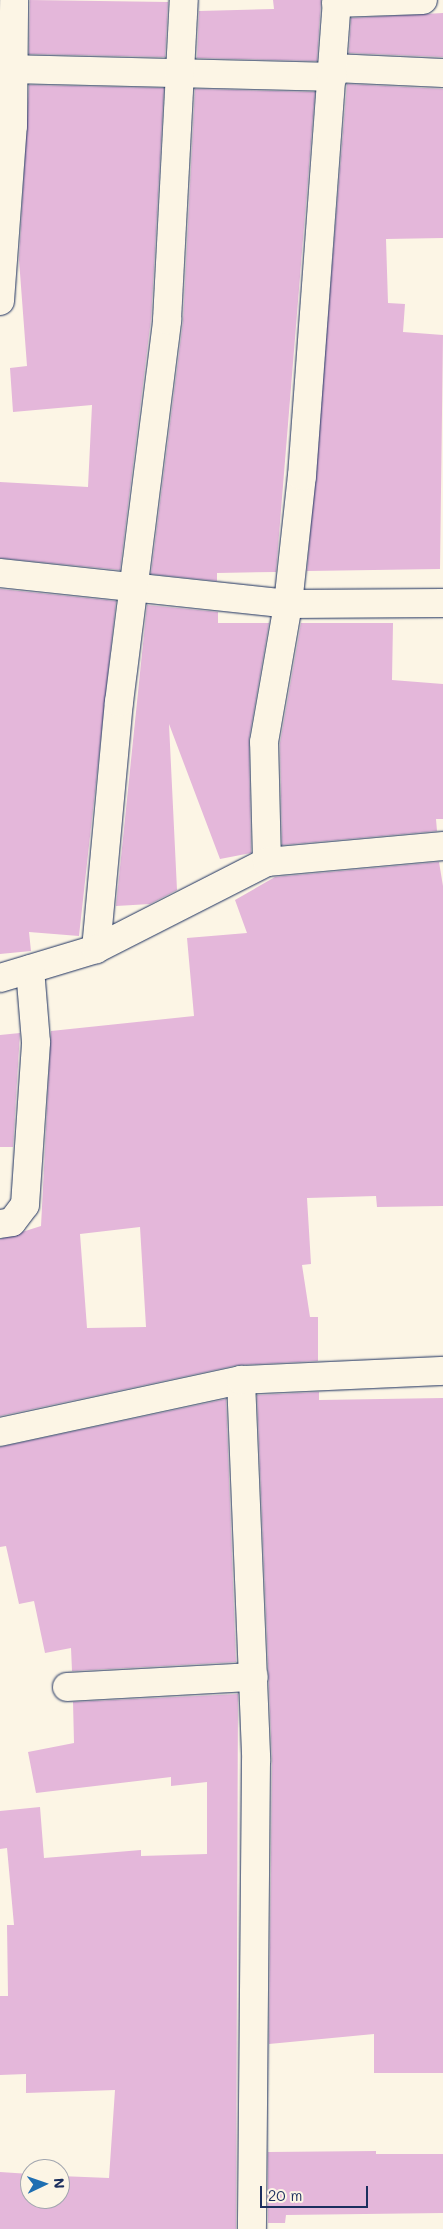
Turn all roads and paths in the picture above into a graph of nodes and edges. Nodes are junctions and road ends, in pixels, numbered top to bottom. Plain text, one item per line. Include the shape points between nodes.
1 (14, 0) edge
2 (184, 0) edge
3 (423, 0) edge
4 (336, 2) edge
5 (12, 69) junction
6 (183, 72) junction
7 (334, 72) junction
8 (443, 73) edge
9 (0, 301) edge
10 (0, 573) edge
11 (136, 590) junction
12 (288, 604) junction
13 (443, 604) edge
14 (443, 846) edge
15 (267, 862) junction
16 (96, 949) junction
17 (30, 969) junction
18 (0, 978) edge
19 (0, 1224) edge
20 (443, 1371) edge
21 (241, 1380) junction
22 (0, 1432) edge
23 (254, 1677) junction
24 (67, 1687) dead end
25 (252, 2229) edge

1 - 5 street
2 - 6 street
3 - 4 street
4 - 7 street
5 - 6 street
5 - 9 street via 13,126
6 - 7 street
6 - 11 street via 167,320
7 - 8 street
7 - 12 street
10 - 11 street
11 - 12 street
11 - 16 street via 119,702
12 - 13 street
12 - 15 street via 264,742
14 - 15 street
15 - 16 street
16 - 17 street
17 - 18 street
17 - 19 street via 36,1042 25,1205 12,1222
20 - 21 street
21 - 22 street
21 - 23 street
23 - 24 street
23 - 25 street

